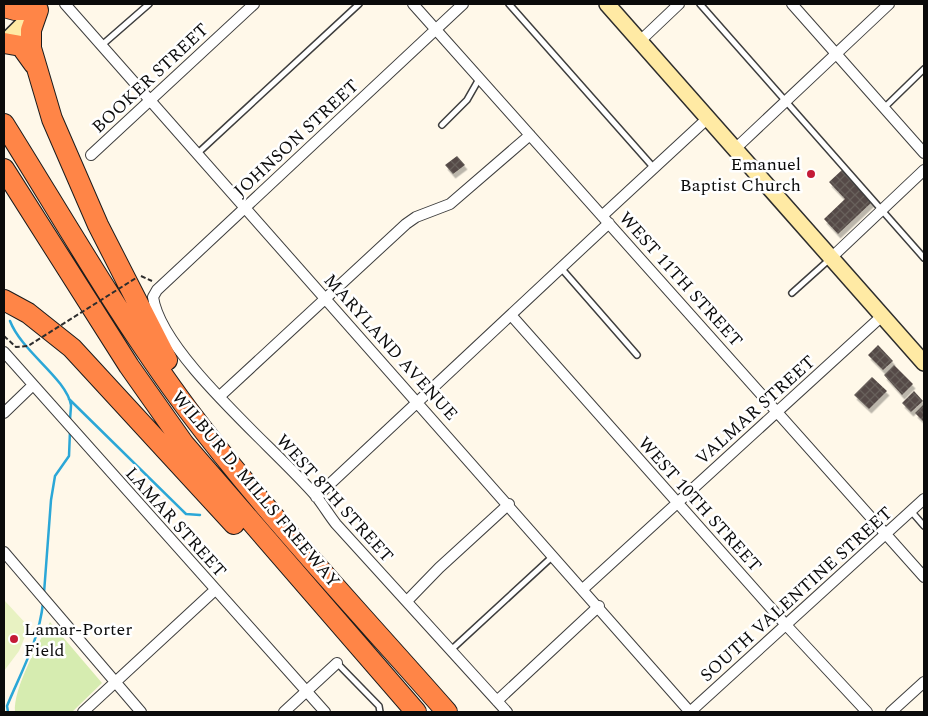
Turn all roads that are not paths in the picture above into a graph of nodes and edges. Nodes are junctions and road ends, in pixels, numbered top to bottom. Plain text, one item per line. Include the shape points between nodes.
1 (66, 4) edge
2 (149, 4) edge
3 (254, 4) edge
4 (359, 4) edge
5 (413, 4) edge
6 (463, 4) edge
7 (509, 4) edge
8 (607, 4) edge
9 (679, 4) edge
10 (700, 4) edge
11 (792, 4) edge
12 (887, 4) edge
13 (4, 7) edge
14 (41, 7) edge
15 (435, 29) junction
16 (640, 41) junction
17 (4, 43) edge
18 (102, 45) junction
19 (837, 54) junction
20 (34, 64) junction
21 (924, 69) edge
22 (479, 78) junction
23 (150, 100) junction
24 (786, 100) junction
25 (885, 107) junction
26 (708, 118) junction
27 (4, 124) edge
28 (442, 124) dead end
29 (530, 135) junction
30 (734, 149) junction
31 (198, 153) junction
32 (924, 153) edge
33 (91, 155) dead end
34 (654, 168) junction
35 (4, 169) edge
36 (924, 170) edge
37 (245, 207) junction
38 (882, 209) junction
39 (606, 220) junction
40 (831, 258) junction
41 (924, 258) edge
42 (561, 268) junction
43 (792, 293) dead end
44 (153, 297) joint
45 (325, 297) junction
46 (4, 300) edge
47 (511, 315) junction
48 (882, 316) junction
49 (4, 352) edge
50 (637, 355) dead end
51 (924, 364) edge
52 (32, 386) junction
53 (220, 396) junction
54 (418, 402) junction
55 (777, 412) junction
56 (4, 413) edge
57 (234, 468) junction
58 (316, 497) junction
59 (924, 499) edge
60 (677, 503) junction
61 (509, 504) junction
62 (911, 511) junction
63 (924, 526) edge
64 (886, 534) junction
65 (4, 552) edge
66 (554, 556) junction
67 (924, 576) edge
68 (583, 589) junction
69 (215, 590) junction
70 (407, 601) junction
71 (599, 606) junction
72 (786, 625) junction
73 (451, 651) junction
74 (337, 663) joint
75 (379, 671) junction
76 (924, 682) edge
77 (115, 683) junction
78 (307, 692) junction
79 (497, 701) junction
80 (83, 712) edge
81 (141, 712) edge
82 (284, 712) edge
83 (325, 712) edge
84 (380, 712) edge
85 (416, 712) edge
86 (447, 712) edge
87 (507, 712) edge
88 (690, 712) edge
89 (867, 712) edge
90 (891, 712) edge

1 - 18 street, MARYLAND AVENUE
2 - 18 lane
3 - 23 street, BOOKER STREET
4 - 31 lane
5 - 15 street, WEST 11TH STREET
6 - 15 street, JOHNSON STREET
7 - 34 lane
8 - 16 main road
9 - 16 street
10 - 24 lane
11 - 19 street
12 - 19 street
13 - 14 highway via 15,10
14 - 17 main road
14 - 20 highway via 30,36
15 - 22 street, WEST 11TH STREET
15 - 37 street, JOHNSON STREET
16 - 26 main road
17 - 20 highway via 21,46
18 - 23 street, MARYLAND AVENUE
19 - 24 street
19 - 25 street
20 - 57 highway via 52,119 98,225 166,359
21 - 25 lane
22 - 28 lane via 466,100
22 - 29 street, WEST 11TH STREET
23 - 31 street, MARYLAND AVENUE
23 - 33 street, BOOKER STREET
24 - 30 street
24 - 38 lane
25 - 32 street
26 - 30 main road
26 - 34 street
27 - 57 highway, WILBUR D. MILLS FREEWAY via 158,368
29 - 39 street, WEST 11TH STREET
29 - 45 street via 450,204 406,224
30 - 40 main road
31 - 37 street, MARYLAND AVENUE
34 - 39 street
35 - 75 highway, WILBUR D. MILLS FREEWAY via 128,366 184,444
36 - 38 street
37 - 44 street, JOHNSON STREET
37 - 45 street, MARYLAND AVENUE
38 - 40 street
38 - 41 lane
39 - 42 street
39 - 55 street, WEST 11TH STREET
40 - 43 lane
40 - 48 main road
42 - 47 street
42 - 50 lane
44 - 53 street, WEST 8TH STREET via 155,309 178,347
45 - 53 street
45 - 54 street, MARYLAND AVENUE
46 - 75 highway via 28,313 72,348 274,566
47 - 54 street
47 - 60 street, WEST 10TH STREET
48 - 51 main road
48 - 55 street, VALMAR STREET
49 - 52 street, LAMAR STREET
52 - 56 street
52 - 69 street, LAMAR STREET
53 - 58 street, WEST 8TH STREET
54 - 58 street
54 - 61 street, MARYLAND AVENUE
55 - 60 street, VALMAR STREET
55 - 64 street, WEST 11TH STREET
57 - 86 highway, WILBUR D. MILLS FREEWAY
58 - 70 street, WEST 8TH STREET via 336,524
59 - 62 street, SOUTH VALENTINE STREET
60 - 68 street, VALMAR STREET
60 - 72 street, WEST 10TH STREET
61 - 66 street, MARYLAND AVENUE
61 - 70 street
62 - 63 lane
62 - 64 street, SOUTH VALENTINE STREET
64 - 67 street, WEST 11TH STREET
64 - 72 street, SOUTH VALENTINE STREET
65 - 77 street
66 - 68 street, MARYLAND AVENUE
66 - 73 lane
68 - 71 street, MARYLAND AVENUE
69 - 77 street
69 - 78 street, LAMAR STREET
70 - 73 street, WEST 8TH STREET
71 - 79 street
71 - 88 street, MARYLAND AVENUE
72 - 88 street, SOUTH VALENTINE STREET
72 - 89 street, WEST 10TH STREET
73 - 79 street, WEST 8TH STREET
74 - 78 street
74 - 84 lane via 379,706
75 - 85 highway, WILBUR D. MILLS FREEWAY
76 - 90 street
77 - 80 street
77 - 81 street
78 - 82 street
78 - 83 street, LAMAR STREET
79 - 87 street, WEST 8TH STREET

